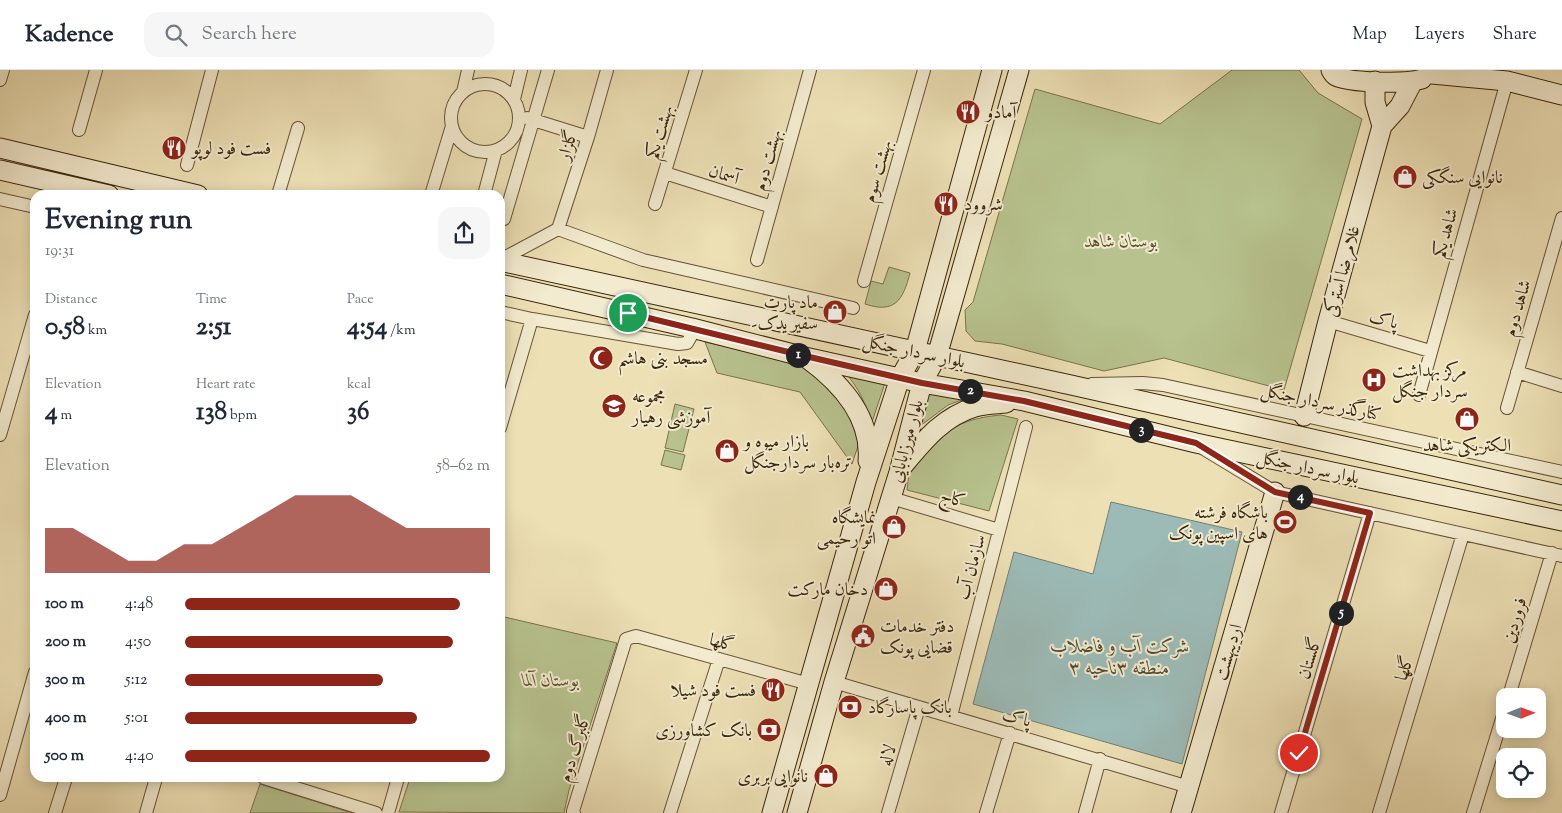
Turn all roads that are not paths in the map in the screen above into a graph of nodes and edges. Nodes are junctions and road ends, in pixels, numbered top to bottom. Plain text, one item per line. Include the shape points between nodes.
1 (3, 70) edge
2 (96, 70) edge
3 (212, 70) edge
4 (468, 70) edge
5 (521, 70) edge
6 (548, 70) edge
7 (607, 70) edge
8 (696, 70) edge
9 (810, 70) edge
10 (924, 70) edge
11 (992, 70) edge
12 (1019, 70) edge
13 (1486, 70) edge
14 (1331, 72) edge
15 (1434, 72) edge
16 (0, 80) edge
17 (1413, 81) junction
18 (1507, 81) junction
19 (1375, 82) junction
20 (463, 92) junction
21 (1562, 95) edge
22 (514, 99) junction
23 (519, 117) junction
24 (533, 120) junction
25 (452, 126) junction
26 (1382, 126) junction
27 (298, 128) dead end
28 (79, 130) dead end
29 (588, 137) junction
30 (0, 148) edge
31 (496, 150) junction
32 (187, 165) dead end
33 (0, 170) edge
34 (665, 173) junction
35 (87, 190) edge
36 (177, 190) edge
37 (279, 190) edge
38 (433, 190) edge
39 (485, 190) edge
40 (0, 199) edge
41 (655, 204) dead end
42 (30, 206) edge
43 (772, 207) junction
44 (505, 216) edge
45 (1562, 218) edge
46 (558, 230) junction
47 (505, 257) edge
48 (757, 260) dead end
49 (505, 261) edge
50 (864, 281) dead end
51 (505, 285) edge
52 (853, 308) dead end
53 (505, 313) edge
54 (532, 319) junction
55 (1328, 321) junction
56 (692, 328) junction
57 (30, 332) edge
58 (1430, 351) junction
59 (915, 352) junction
60 (805, 356) junction
61 (937, 356) junction
62 (1517, 372) junction
63 (900, 378) junction
64 (922, 383) junction
65 (1071, 385) junction
66 (1562, 386) edge
67 (1419, 394) dead end
68 (1024, 401) junction
69 (1507, 408) dead end
70 (505, 411) edge
71 (1304, 416) junction
72 (1026, 427) dead end
73 (0, 435) edge
74 (1196, 443) junction
75 (898, 472) junction
76 (1562, 472) edge
77 (866, 482) junction
78 (1275, 492) junction
79 (1562, 495) edge
80 (898, 500) dead end
81 (1370, 513) junction
82 (1562, 521) edge
83 (999, 530) junction
84 (1463, 534) junction
85 (1557, 554) edge
86 (626, 639) joint
87 (719, 659) junction
88 (834, 682) junction
89 (809, 684) junction
90 (1512, 688) edge
91 (30, 690) edge
92 (919, 707) junction
93 (951, 716) junction
94 (1010, 733) junction
95 (1496, 738) edge
96 (1100, 759) junction
97 (65, 782) edge
98 (155, 782) edge
99 (277, 782) edge
100 (397, 782) edge
101 (1189, 787) junction
102 (0, 795) edge
103 (573, 812) edge
104 (55, 813) edge
105 (146, 813) edge
106 (376, 813) edge
107 (388, 813) edge
108 (670, 813) edge
109 (772, 813) edge
110 (797, 813) edge
111 (888, 813) edge
112 (986, 813) edge
113 (1085, 813) edge
114 (1181, 813) edge
115 (1281, 813) edge
116 (1379, 813) edge
117 (1474, 813) edge

1 - 16 street
2 - 28 street
3 - 32 street
4 - 20 street
5 - 22 street
6 - 24 street
7 - 29 street, گلزار
8 - 34 street, بهشت یکم
9 - 43 street, بهشت دوم
10 - 50 street, بهشت سوم
11 - 59 main road, بلوار میرزابابایی
12 - 61 main road, بلوار میرزابابایی
13 - 18 main road
14 - 19 main road via 1344,78
15 - 17 main road
15 - 18 main road
17 - 19 main road
17 - 26 main road via 1400,106
18 - 21 main road
18 - 58 street, شاهد یکم
19 - 26 main road via 1375,102
20 - 22 street via 484,83 506,90
20 - 25 street via 453,107
22 - 23 street
23 - 24 street
23 - 31 street via 513,137
24 - 29 street
24 - 44 street
25 - 31 street via 456,136 469,147 485,152
25 - 38 street
26 - 55 main road, غلامرضا آسترکی
27 - 37 street
29 - 46 street, گلزار
30 - 36 main road
31 - 39 street
33 - 35 main road
34 - 41 street, بهشت یکم
34 - 43 street, آسمان
40 - 42 street
43 - 48 street, بهشت دوم
45 - 62 street, شاهد دوم
46 - 47 street
46 - 52 street via 642,260
49 - 59 main road, بلوار سردار جنگل
51 - 56 main road, بلوار سردار جنگل
53 - 54 street
54 - 56 street via 678,344 687,343
54 - 70 street
55 - 58 street, پاک
55 - 71 main road, غلامرضا آسترکی
56 - 60 main road, بلوار سردار جنگل
57 - 73 street
58 - 67 street, شاهد یکم
59 - 61 main road, بلوار سردار جنگل
59 - 63 main road, بلوار میرزابابایی
60 - 63 main road, بلوار سردار جنگل
60 - 77 main road via 842,389 860,415 869,448
61 - 64 main road, بلوار میرزابابایی
61 - 65 main road, بلوار سردار جنگل
62 - 66 street
62 - 69 street, شاهد دوم
63 - 64 main road, بلوار سردار جنگل
63 - 77 main road, بلوار میرزابابایی
64 - 68 main road, بلوار سردار جنگل
64 - 75 main road, بلوار میرزابابایی
65 - 71 street, کنارگذر سردار جنگل via 1143,382
65 - 79 main road, بلوار سردار جنگل
68 - 74 main road, بلوار سردار جنگل
68 - 75 main road via 976,407 949,419 930,434
71 - 76 street, کنارگذر سردار جنگل
72 - 83 street, سازمان آب
74 - 78 street
74 - 82 main road, بلوار سردار جنگل
75 - 88 main road, بلوار میرزابابایی
77 - 89 main road, بلوار میرزابابایی
78 - 81 street
78 - 101 main road, اردیبهشت
80 - 83 street, کاج
81 - 84 street
81 - 115 street, گلستان
83 - 93 street, سازمان آب
84 - 85 street
84 - 116 street, گلها
85 - 90 street, فروردین
86 - 87 street, گلها via 636,636
86 - 103 street, گلبرگ دوم
87 - 89 street, گلها
87 - 108 street
88 - 92 street, پاک
88 - 110 main road, بلوار میرزابابایی
89 - 109 main road, بلوار میرزابابایی
91 - 102 street
92 - 93 street, پاک
92 - 111 street, لاله
93 - 94 street, پاک
94 - 96 street, پاک
94 - 112 street
95 - 117 street
96 - 101 street, پاک
96 - 113 street
97 - 104 street
98 - 105 street
99 - 106 street
100 - 107 street
101 - 114 main road, اردیبهشت

